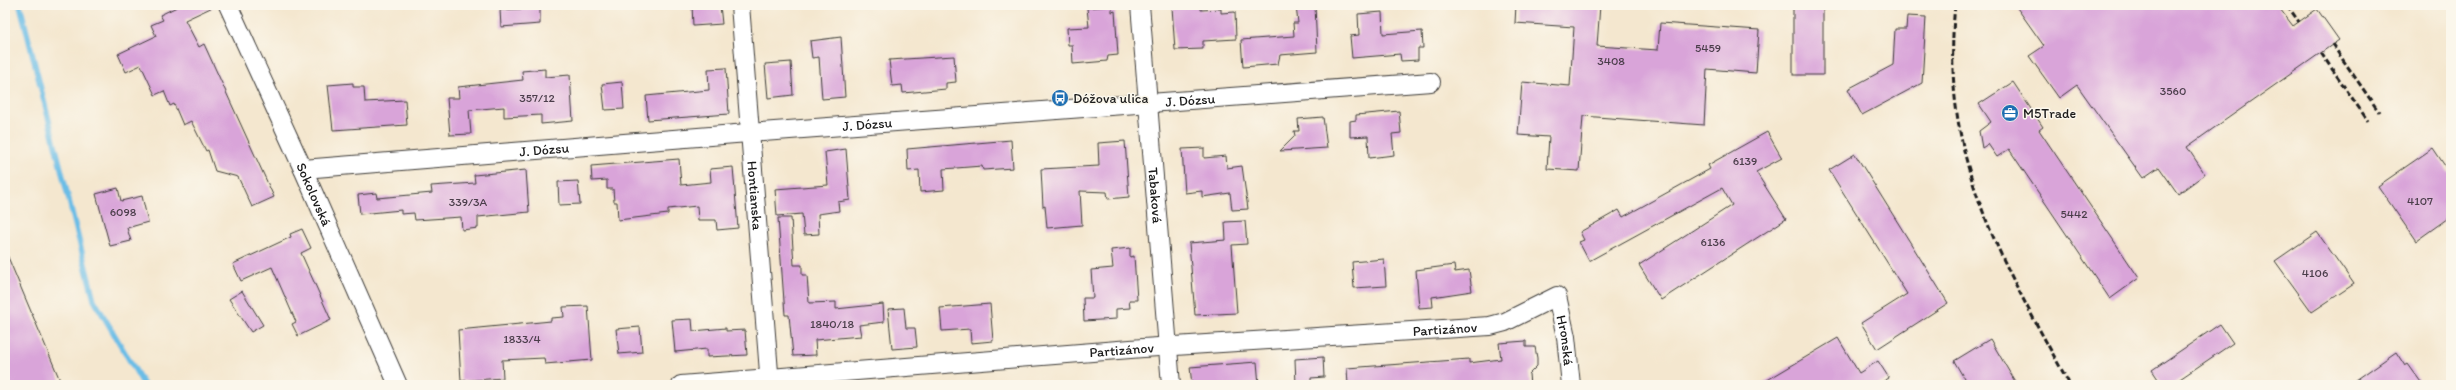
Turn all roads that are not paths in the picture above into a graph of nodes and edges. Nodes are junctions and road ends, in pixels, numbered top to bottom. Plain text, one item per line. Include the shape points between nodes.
1 (228, 5) edge
2 (740, 5) edge
3 (1140, 5) edge
4 (1431, 82) dead end
5 (1149, 102) junction
6 (751, 132) junction
7 (303, 169) junction
8 (1557, 296) joint
9 (1168, 346) junction
10 (769, 381) edge
11 (398, 385) edge
12 (681, 385) edge
13 (1171, 385) edge
14 (1571, 385) edge

1 - 7 street, Sokolovská
2 - 6 street, Hontianska
3 - 5 street, Tabaková
4 - 5 street, J. Dózsu
5 - 6 street, J. Dózsu
5 - 9 street, Tabaková
6 - 7 street, J. Dózsu
6 - 10 street, Hontianska
7 - 11 street, Sokolovská
8 - 9 street, Partizánov via 1505,322 1490,326
8 - 14 street, Hronská via 1566,337
9 - 10 street, Partizánov
9 - 13 street, Tabaková
10 - 12 street, Partizánov

